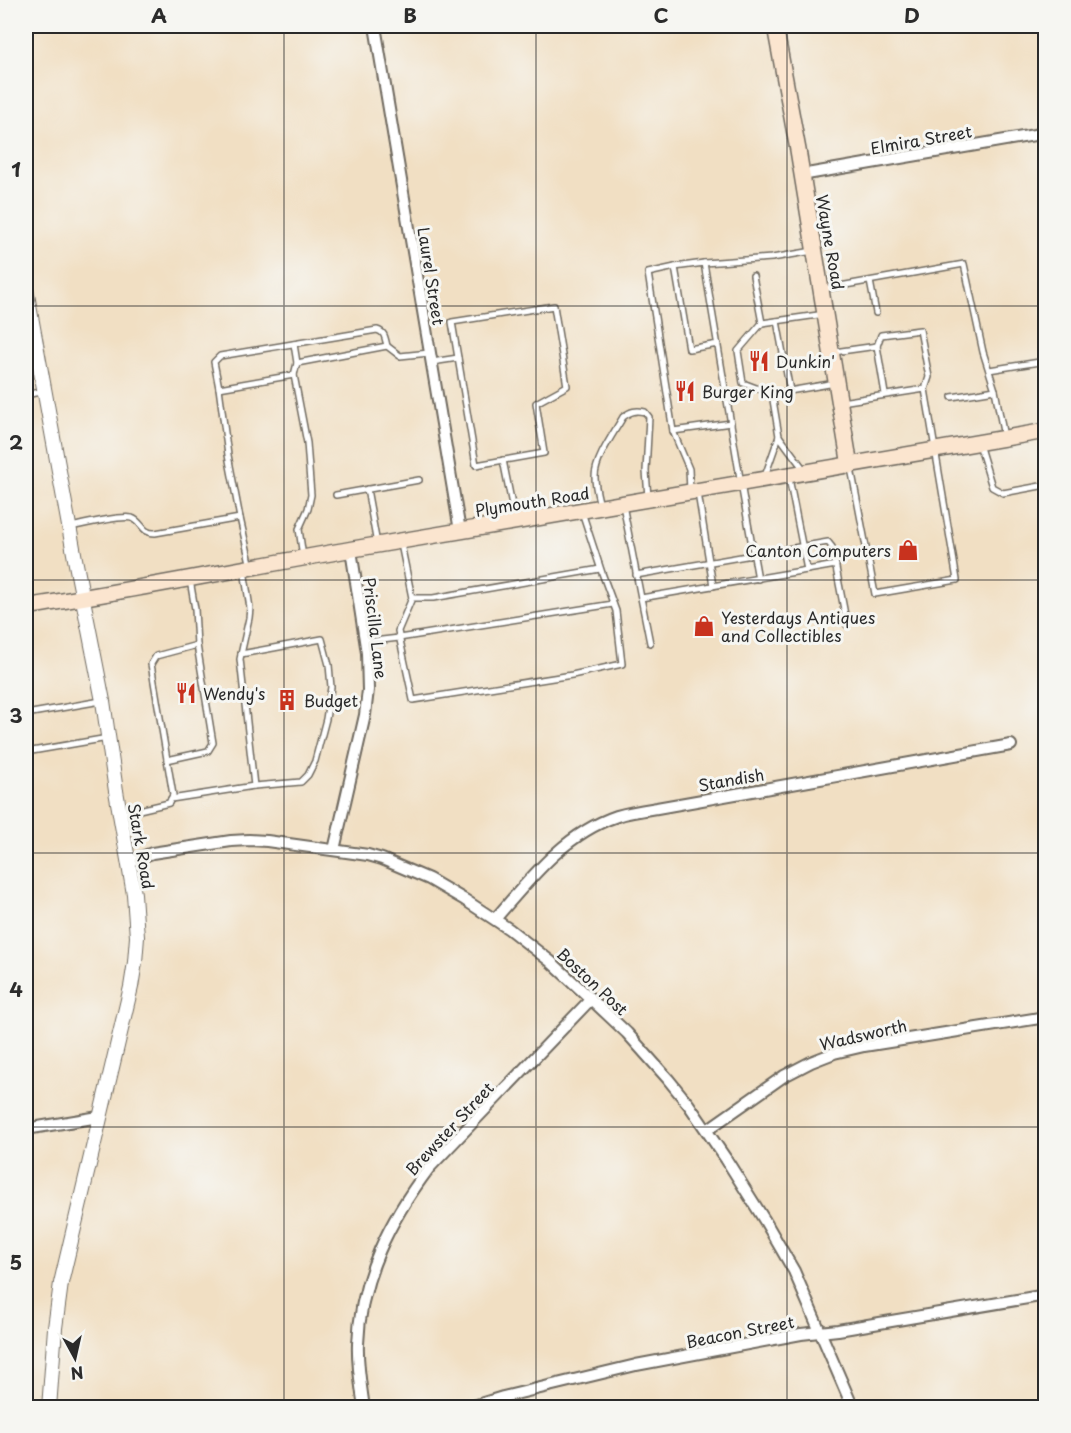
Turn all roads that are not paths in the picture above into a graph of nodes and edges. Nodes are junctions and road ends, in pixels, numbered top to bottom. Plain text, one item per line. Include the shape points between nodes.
1 (375, 26) edge
2 (775, 26) edge
3 (1046, 133) edge
4 (801, 175) junction
5 (815, 251) junction
6 (704, 263) junction
7 (675, 267) junction
8 (753, 276) dead end
9 (870, 281) junction
10 (26, 289) edge
11 (821, 289) junction
12 (876, 313) dead end
13 (825, 314) junction
14 (777, 321) junction
15 (762, 323) junction
16 (294, 344) junction
17 (717, 344) junction
18 (387, 346) junction
19 (876, 346) junction
20 (832, 352) junction
21 (431, 358) junction
22 (458, 358) junction
23 (1046, 361) edge
24 (297, 363) junction
25 (989, 370) junction
26 (294, 375) junction
27 (837, 382) junction
28 (219, 388) junction
29 (925, 388) junction
30 (995, 390) junction
31 (44, 391) junction
32 (790, 391) junction
33 (772, 394) junction
34 (885, 394) junction
35 (26, 395) edge
36 (952, 397) dead end
37 (840, 402) junction
38 (731, 423) junction
39 (673, 431) junction
40 (1046, 431) edge
41 (779, 436) junction
42 (1004, 438) junction
43 (978, 443) junction
44 (936, 450) junction
45 (503, 460) junction
46 (850, 466) junction
47 (808, 473) junction
48 (789, 476) junction
49 (419, 480) dead end
50 (763, 480) junction
51 (741, 484) junction
52 (1046, 485) edge
53 (367, 489) junction
54 (694, 492) junction
55 (336, 495) dead end
56 (648, 500) junction
57 (623, 504) junction
58 (600, 508) junction
59 (581, 511) junction
60 (240, 518) junction
61 (515, 522) junction
62 (69, 527) junction
63 (460, 531) junction
64 (401, 541) junction
65 (377, 545) junction
66 (802, 546) junction
67 (351, 550) junction
68 (754, 555) junction
69 (303, 558) junction
70 (709, 562) junction
71 (836, 566) junction
72 (247, 568) junction
73 (600, 569) junction
74 (807, 570) junction
75 (636, 575) junction
76 (190, 578) junction
77 (758, 579) junction
78 (713, 586) junction
79 (83, 598) junction
80 (412, 598) junction
81 (641, 598) junction
82 (613, 604) junction
83 (26, 607) edge
84 (847, 626) dead end
85 (399, 638) junction
86 (365, 642) junction
87 (650, 643) dead end
88 (197, 645) junction
89 (241, 654) junction
90 (103, 701) junction
91 (26, 714) edge
92 (110, 737) junction
93 (1011, 744) dead end
94 (26, 752) edge
95 (167, 760) junction
96 (254, 786) junction
97 (171, 799) junction
98 (120, 814) junction
99 (334, 850) junction
100 (129, 862) junction
101 (495, 920) junction
102 (591, 999) junction
103 (1046, 1017) edge
104 (99, 1117) junction
105 (26, 1129) edge
106 (707, 1130) junction
107 (1046, 1295) edge
108 (820, 1332) junction
109 (49, 1407) edge
110 (364, 1407) edge
111 (467, 1407) edge
112 (853, 1407) edge

1 - 21 street, Laurel Street
2 - 4 main road, Wayne Road
3 - 4 street, Elmira Street
4 - 5 main road, Wayne Road
5 - 6 lane
5 - 11 main road, Wayne Road
6 - 7 lane
6 - 17 lane
7 - 17 lane via 689,349
7 - 39 lane via 648,273
8 - 15 lane
9 - 11 lane
9 - 12 lane
9 - 25 lane via 964,264
10 - 31 street, Stark Road
11 - 13 main road, Wayne Road
13 - 14 lane
13 - 20 main road, Wayne Road
14 - 15 lane
14 - 32 lane
15 - 33 lane via 738,351 743,383
16 - 18 lane via 378,330 384,334
16 - 24 lane
16 - 28 lane via 220,356 214,362
17 - 38 lane
18 - 21 lane via 400,356
18 - 24 lane
19 - 20 lane
19 - 29 lane via 881,335 920,330 929,377
19 - 34 lane
20 - 27 main road, Wayne Road
21 - 22 lane
21 - 63 street, Laurel Street
22 - 45 lane via 476,465
22 - 45 lane via 452,322 554,306 567,386 536,403 544,453
23 - 25 lane
24 - 26 lane
25 - 30 lane
26 - 28 lane
26 - 69 lane via 307,443 311,495 299,529
27 - 32 lane
27 - 37 main road, Wayne Road
28 - 60 lane
29 - 34 lane
29 - 44 lane
30 - 36 lane
30 - 42 lane
31 - 35 lane
31 - 62 street, Stark Road
32 - 33 lane
33 - 41 lane
34 - 37 lane
37 - 46 main road, Wayne Road
38 - 39 lane
38 - 51 lane
39 - 54 lane
40 - 42 main road, Plymouth Road
41 - 47 lane
41 - 50 lane
42 - 43 main road, Plymouth Road
43 - 44 main road, Plymouth Road
43 - 52 lane via 992,486 1002,493
44 - 46 main road, Plymouth Road
44 - 46 lane via 957,580 875,594
45 - 61 lane
46 - 47 main road, Plymouth Road
47 - 48 main road, Plymouth Road
48 - 50 main road, Plymouth Road
48 - 66 lane
49 - 53 lane
50 - 51 main road, Plymouth Road
51 - 54 main road, Plymouth Road
51 - 68 lane
53 - 55 lane
53 - 65 lane
54 - 56 main road, Plymouth Road
54 - 70 lane
56 - 57 main road, Plymouth Road
56 - 58 lane via 649,417 638,410 623,417 599,460 595,479
57 - 58 main road, Plymouth Road
57 - 75 lane
58 - 59 main road, Plymouth Road
59 - 61 main road, Plymouth Road
59 - 73 lane
60 - 62 lane via 155,533 143,530 131,518
60 - 72 lane
61 - 63 main road, Plymouth Road
62 - 79 street, Stark Road
63 - 64 main road, Plymouth Road
64 - 65 main road, Plymouth Road
64 - 80 lane
65 - 67 main road, Plymouth Road
66 - 68 lane
66 - 71 lane via 828,543
66 - 74 lane
67 - 69 main road, Plymouth Road
67 - 86 street, Priscilla Lane
68 - 70 lane
68 - 77 lane
69 - 72 main road, Plymouth Road
70 - 75 lane
70 - 78 lane
71 - 74 lane
71 - 84 lane
72 - 76 main road, Plymouth Road
72 - 89 lane via 250,608
73 - 80 lane via 433,598
73 - 82 lane
74 - 77 lane
75 - 81 lane
76 - 79 main road, Plymouth Road
76 - 88 lane
77 - 78 lane
78 - 81 lane
79 - 83 main road, Plymouth Road
79 - 90 street, Stark Road
80 - 85 lane via 398,631
81 - 87 lane
82 - 85 lane
82 - 85 lane via 622,664 572,675 413,699
85 - 86 lane
86 - 99 street, Priscilla Lane via 369,669 365,716
88 - 95 lane via 156,656 151,664
88 - 95 lane via 213,743 208,751
89 - 96 lane
89 - 96 lane via 322,639 330,664 326,718 308,775 301,782
90 - 91 lane
90 - 92 street, Stark Road
92 - 94 lane
92 - 98 street, Stark Road
93 - 101 street, Standish via 617,816 560,849
95 - 97 lane
96 - 97 lane
97 - 98 lane via 169,803
98 - 100 street, Stark Road
99 - 100 street, Boston Post via 267,841 231,841 152,853
99 - 101 street, Boston Post via 368,855 429,879
100 - 104 street, Stark Road via 136,912 135,962
101 - 102 street, Boston Post via 550,961
102 - 106 street, Boston Post via 668,1079
102 - 110 street, Brewster Street via 429,1168 391,1225 369,1279 359,1326 358,1369
103 - 106 street, Wadsworth via 834,1053 784,1076
104 - 105 street
104 - 109 street, Stark Road via 61,1283
106 - 108 street, Boston Post via 794,1271
107 - 108 street, Beacon Street
108 - 111 street, Beacon Street via 602,1372
108 - 112 street, Boston Post

